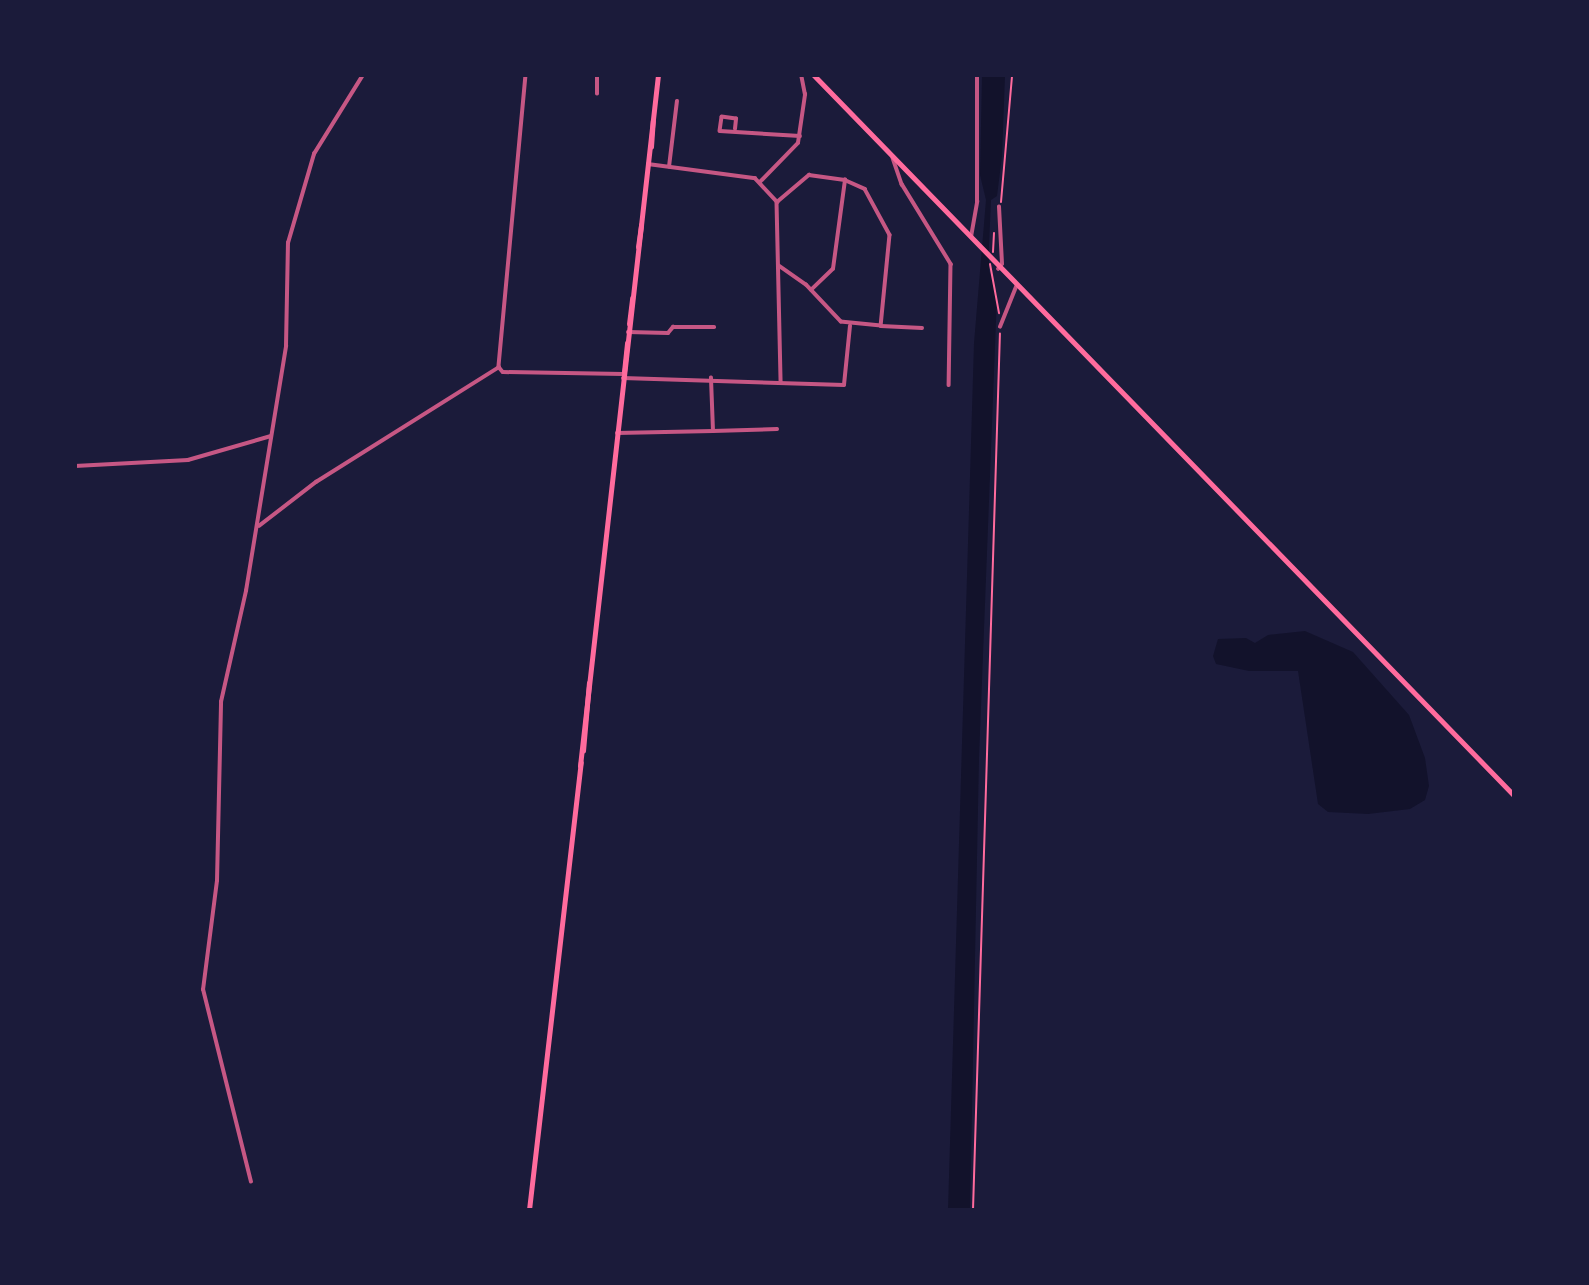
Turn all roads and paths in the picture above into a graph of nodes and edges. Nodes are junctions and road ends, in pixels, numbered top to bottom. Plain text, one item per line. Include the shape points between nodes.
1 (363, 75) edge
2 (526, 75) edge
3 (597, 75) edge
4 (658, 75) edge
5 (801, 75) edge
6 (814, 75) edge
7 (977, 75) edge
8 (1012, 75) edge
9 (597, 94) dead end
10 (677, 101) dead end
11 (735, 129) junction
12 (800, 136) junction
13 (893, 158) junction
14 (648, 164) junction
15 (669, 167) junction
16 (845, 180) junction
17 (760, 182) junction
18 (1002, 198) dead end
19 (777, 202) junction
20 (999, 206) dead end
21 (971, 239) junction
22 (994, 244) dead end
23 (779, 266) junction
24 (998, 269) junction
25 (1016, 287) junction
26 (811, 290) junction
27 (999, 315) dead end
28 (850, 326) junction
29 (881, 326) junction
30 (713, 327) dead end
31 (1000, 327) joint
32 (922, 328) dead end
33 (628, 332) junction
34 (499, 367) junction
35 (623, 376) junction
36 (712, 378) junction
37 (781, 383) junction
38 (949, 385) dead end
39 (777, 429) dead end
40 (713, 431) junction
41 (616, 433) junction
42 (271, 436) junction
43 (75, 466) edge
44 (257, 527) junction
45 (1514, 795) edge
46 (251, 1182) dead end
47 (529, 1210) edge
48 (973, 1210) edge

1 - 42 street via 314,154 288,243 288,321
2 - 34 street
3 - 9 street
4 - 14 main road
5 - 12 street via 805,94
6 - 13 main road
7 - 21 street via 977,202
8 - 18 path
10 - 15 street
11 - 11 street via 736,119 722,117 720,131 734,133
11 - 12 street
12 - 17 street via 796,146
13 - 21 main road
13 - 38 street via 902,184 951,264
14 - 15 street
14 - 33 main road
15 - 17 street
16 - 19 street via 803,177
16 - 26 street via 833,269
16 - 29 street via 865,189 890,235
17 - 19 street
19 - 23 street
20 - 24 street via 1002,264
21 - 24 main road
22 - 27 path
23 - 26 street
23 - 37 street
24 - 25 main road
25 - 31 street
25 - 45 main road
26 - 28 street via 834,317
28 - 29 street
28 - 37 street via 844,385
29 - 32 street
30 - 33 street
31 - 48 path
33 - 35 main road
34 - 35 street via 503,372
34 - 44 street via 316,482
35 - 36 street
35 - 41 main road
36 - 37 street
36 - 40 street
39 - 40 street
40 - 41 street
41 - 47 main road
42 - 43 street via 188,460
42 - 44 street
44 - 46 street via 220,702 218,881 204,990

